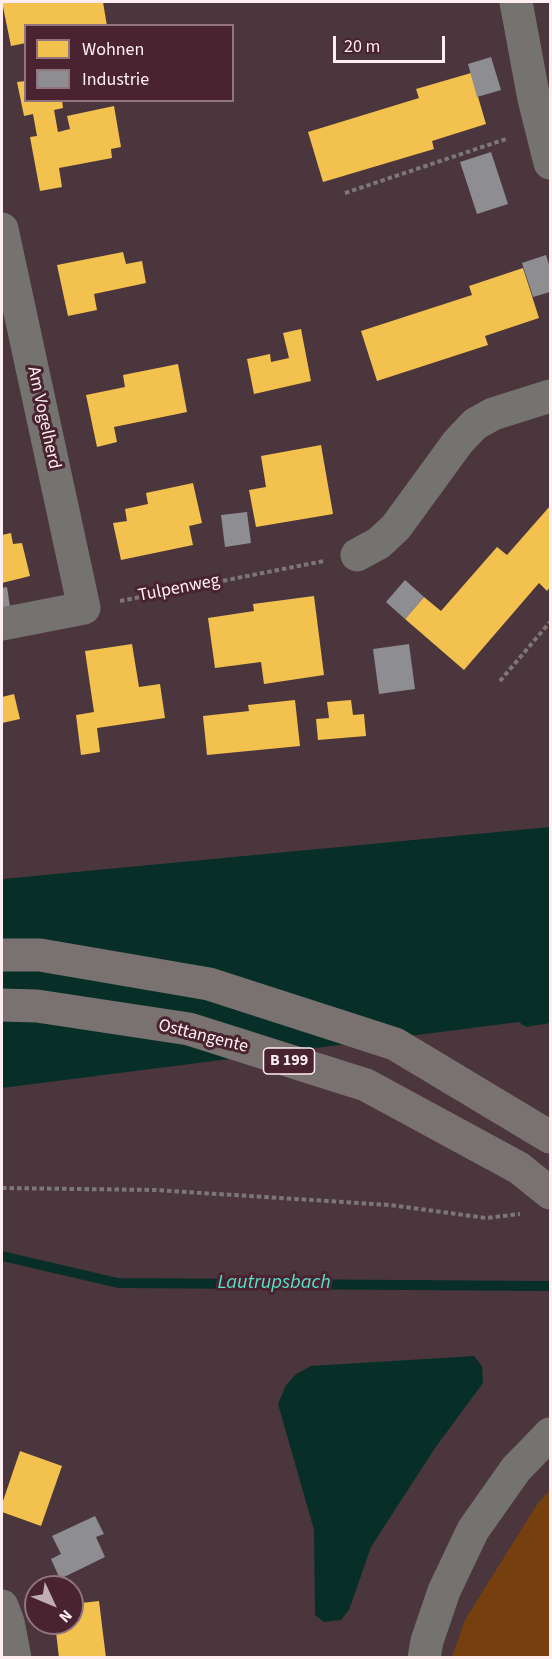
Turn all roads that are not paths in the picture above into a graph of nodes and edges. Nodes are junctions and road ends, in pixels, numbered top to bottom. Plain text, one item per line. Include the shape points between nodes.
1 (516, 2) edge
2 (550, 163) edge
3 (2, 229) edge
4 (550, 396) edge
5 (357, 555) road end
6 (2, 624) edge
7 (2, 955) edge
8 (2, 1005) edge
9 (550, 1137) edge
10 (540, 1203) edge
11 (550, 1434) edge
12 (2, 1606) edge
13 (15, 1658) edge
14 (424, 1658) edge

1 - 2 street
3 - 6 street, Am Vogelherd via 84,608
4 - 5 street via 475,423 396,526 379,543
7 - 9 main road via 40,956 209,984 395,1044
8 - 10 main road, Osttangente / B 199 via 37,1006 189,1029 366,1085 519,1168
11 - 14 street via 516,1469 473,1530 444,1591
12 - 13 street

